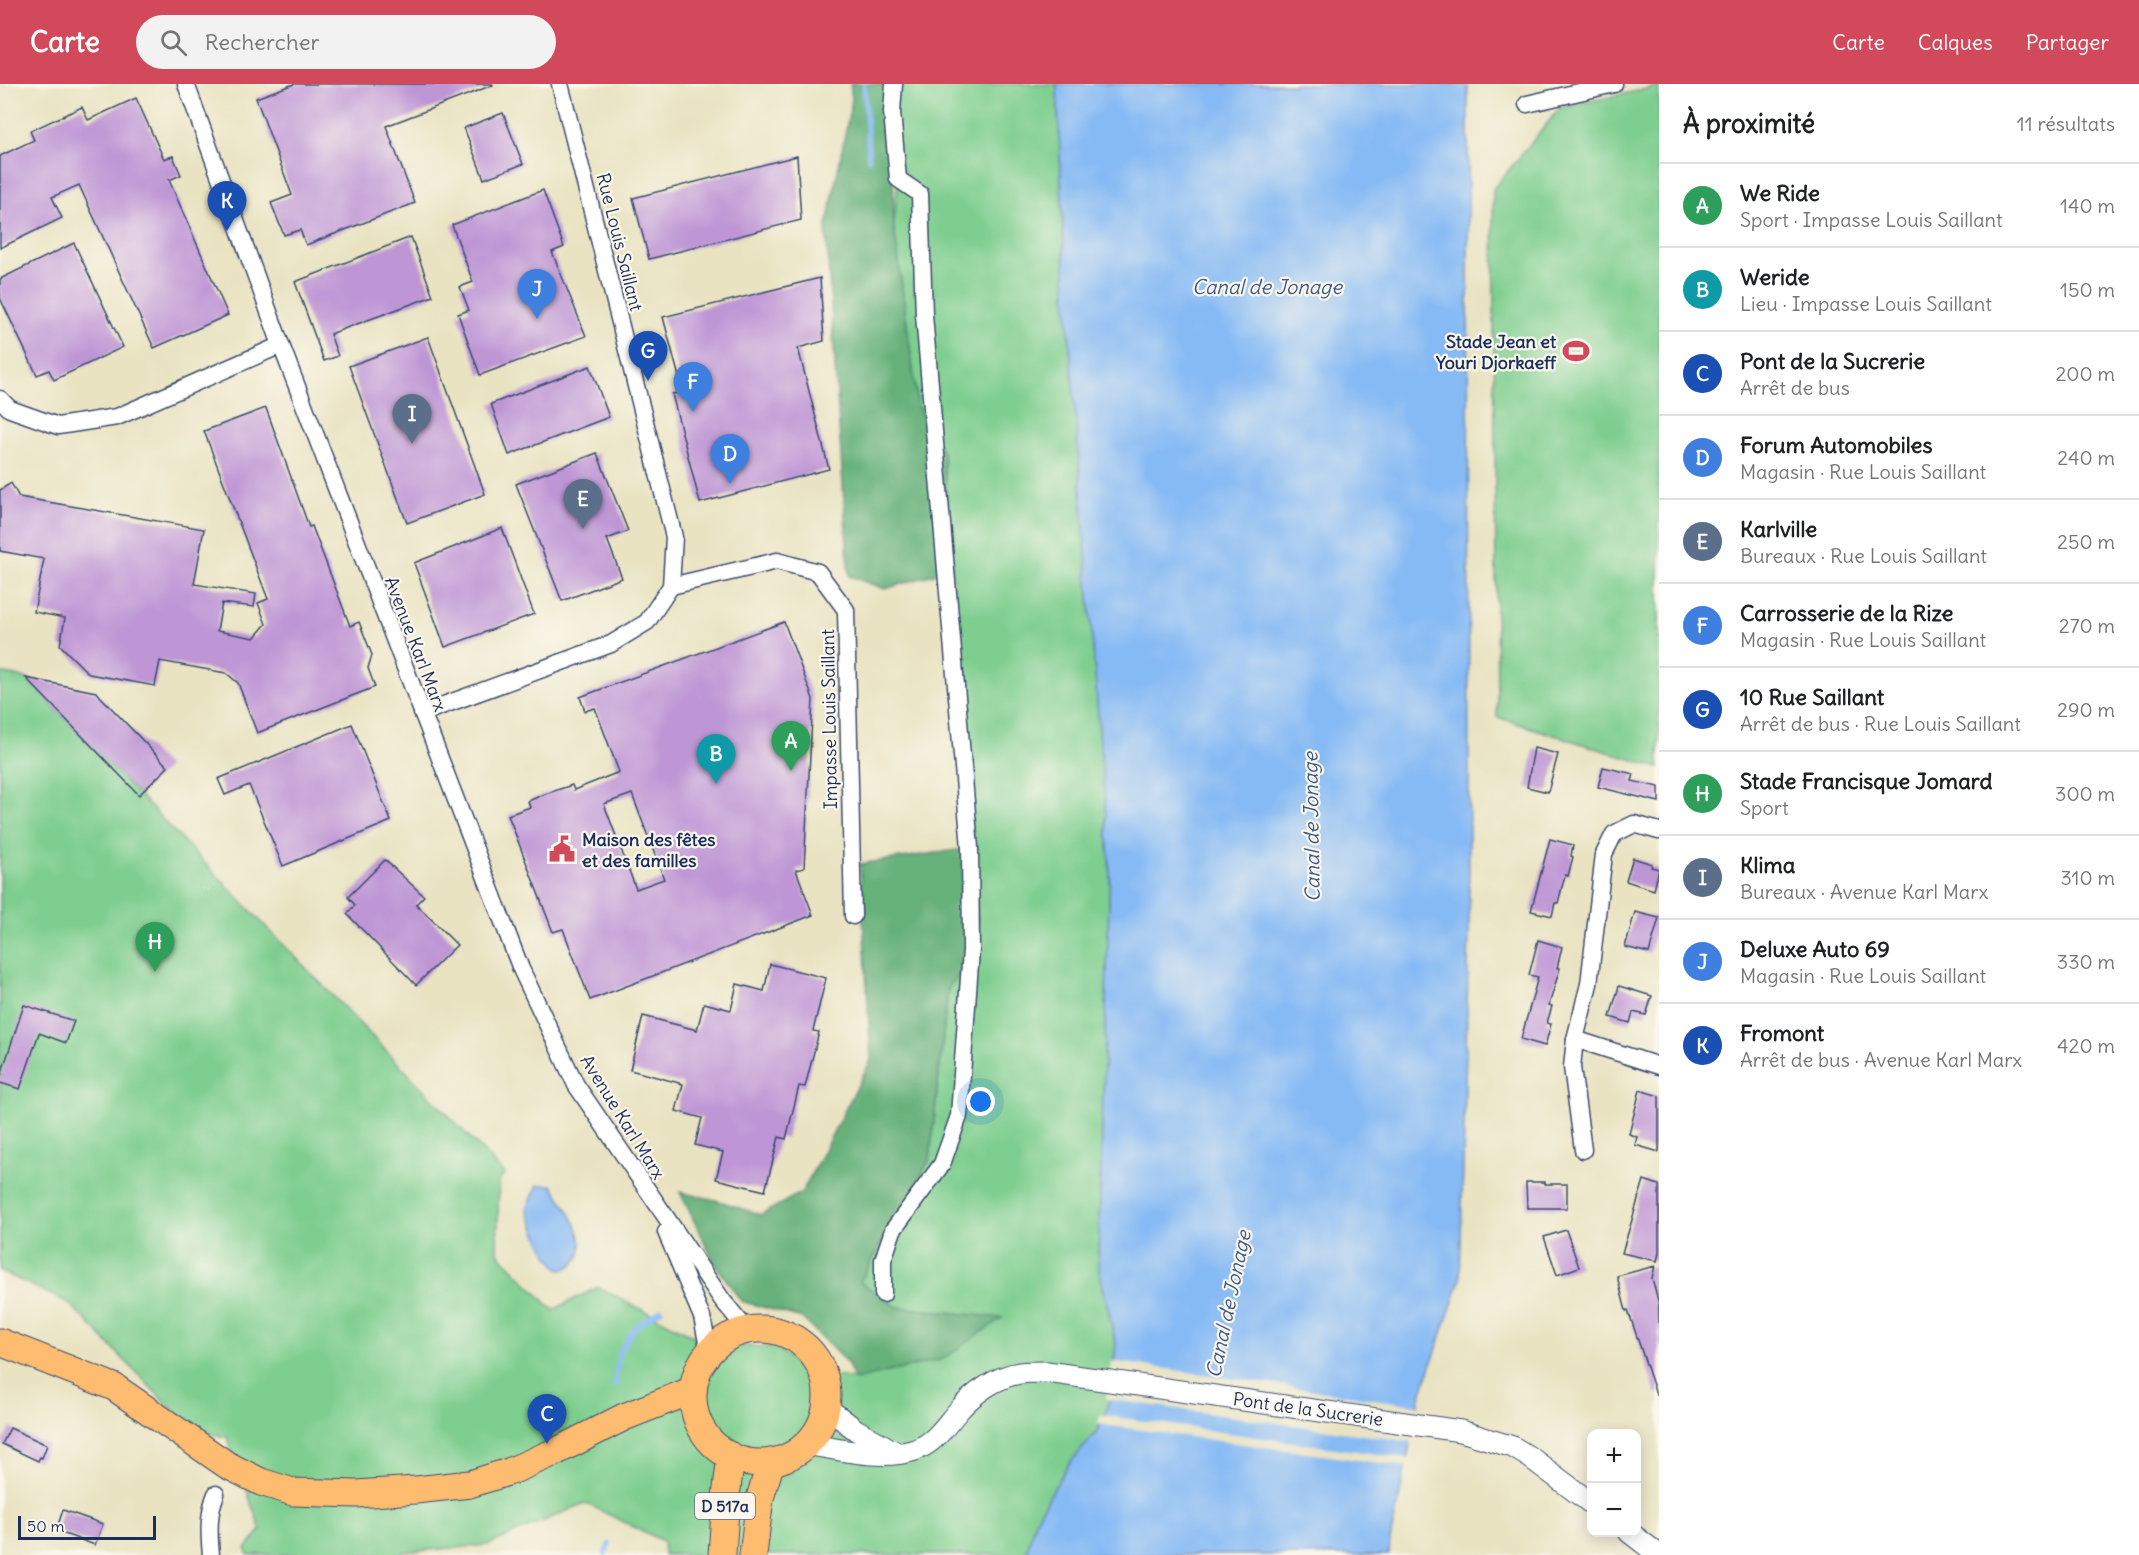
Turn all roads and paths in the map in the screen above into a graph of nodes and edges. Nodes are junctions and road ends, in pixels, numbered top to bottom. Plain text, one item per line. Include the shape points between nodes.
1 (186, 84) edge
2 (560, 84) edge
3 (894, 84) edge
4 (1614, 84) edge
5 (1527, 104) dead end
6 (281, 345) junction
7 (0, 399) edge
8 (671, 586) junction
9 (422, 713) junction
10 (1659, 831) edge
11 (853, 916) dead end
12 (1575, 1039) junction
13 (1659, 1066) edge
14 (1583, 1150) dead end
15 (651, 1198) junction
16 (883, 1294) dead end
17 (747, 1330) junction
18 (0, 1342) edge
19 (709, 1352) junction
20 (693, 1390) junction
21 (826, 1407) junction
22 (805, 1444) junction
23 (897, 1453) junction
24 (731, 1456) junction
25 (771, 1462) junction
26 (216, 1494) dead end
27 (1587, 1500) edge
28 (1634, 1537) edge
29 (211, 1555) edge
30 (722, 1555) edge
31 (753, 1555) edge
32 (1659, 1555) edge

1 - 6 street, Avenue Karl Marx
2 - 8 street, Rue Louis Saillant via 674,537
3 - 16 street via 892,112 898,179 920,194 924,315 969,848 970,950 959,1116 942,1164 893,1230 883,1260
4 - 5 street
6 - 7 street via 117,417 58,426 10,409
6 - 9 street, Avenue Karl Marx
8 - 9 street via 647,622 611,644
8 - 11 street, Impasse Louis Saillant via 777,561 818,573 846,610
9 - 15 street, Avenue Karl Marx via 521,969 576,1085
10 - 12 street via 1634,824 1614,834 1604,854 1588,984
12 - 13 street
12 - 14 street via 1572,1067
15 - 17 street, Avenue Karl Marx
15 - 19 street, Avenue Karl Marx via 702,1317
17 - 19 main road via 726,1338
17 - 21 main road via 779,1332 807,1348 821,1369
18 - 20 main road via 114,1387 227,1465 293,1492 356,1494 471,1484 511,1471 624,1417
19 - 20 main road via 698,1370
20 - 24 main road via 700,1425 715,1445
21 - 22 main road
21 - 23 street
22 - 23 street, Pont de la Sucrerie via 870,1454
22 - 25 main road
23 - 27 street, Pont de la Sucrerie via 932,1442 979,1391 1018,1373 1047,1372 1461,1431 1513,1447
24 - 25 main road
24 - 30 main road, D 517a
25 - 31 main road, D 517a via 760,1498
26 - 29 street via 210,1525
28 - 32 street

